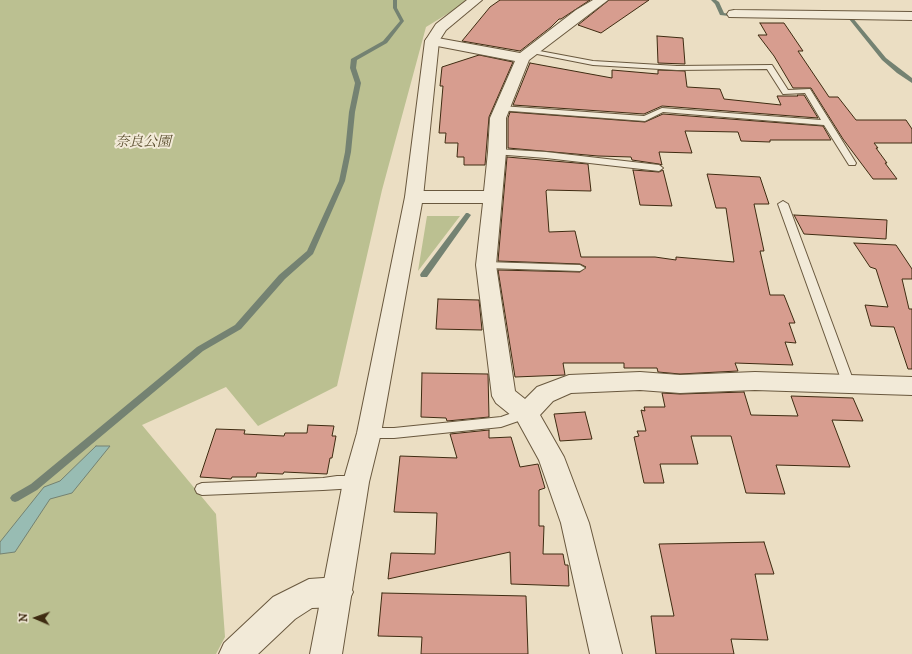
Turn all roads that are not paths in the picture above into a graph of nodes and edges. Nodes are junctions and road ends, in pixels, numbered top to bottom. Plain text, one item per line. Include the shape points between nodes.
1 (476, 0) edge
2 (602, 0) edge
3 (734, 14) dead end
4 (912, 16) edge
5 (432, 41) junction
6 (528, 54) junction
7 (501, 108) junction
8 (826, 123) junction
9 (497, 152) junction
10 (852, 163) dead end
11 (659, 168) dead end
12 (414, 196) junction
13 (492, 197) junction
14 (783, 204) dead end
15 (486, 265) junction
16 (580, 268) dead end
17 (849, 385) junction
18 (912, 386) edge
19 (526, 413) junction
20 (369, 433) junction
21 (356, 482) junction
22 (202, 489) dead end
23 (338, 592) junction
24 (235, 654) edge
25 (326, 654) edge
26 (606, 654) edge

1 - 5 street via 441,28
2 - 6 street
3 - 4 street
5 - 6 street
5 - 12 street
6 - 7 street
6 - 8 lane via 593,63 677,68 769,67 786,92 808,91
7 - 8 lane via 645,119 662,110
7 - 9 street via 498,118
8 - 10 lane
9 - 11 lane
9 - 13 street
12 - 13 street
12 - 20 street
13 - 15 street
14 - 17 lane
15 - 16 lane
15 - 19 street via 504,396
17 - 18 street
17 - 19 street via 755,381 568,384 545,394
19 - 20 lane via 501,422
19 - 26 street via 551,457 575,523
20 - 21 street
21 - 22 lane
21 - 23 street
23 - 24 street via 309,594 284,608
23 - 25 street

